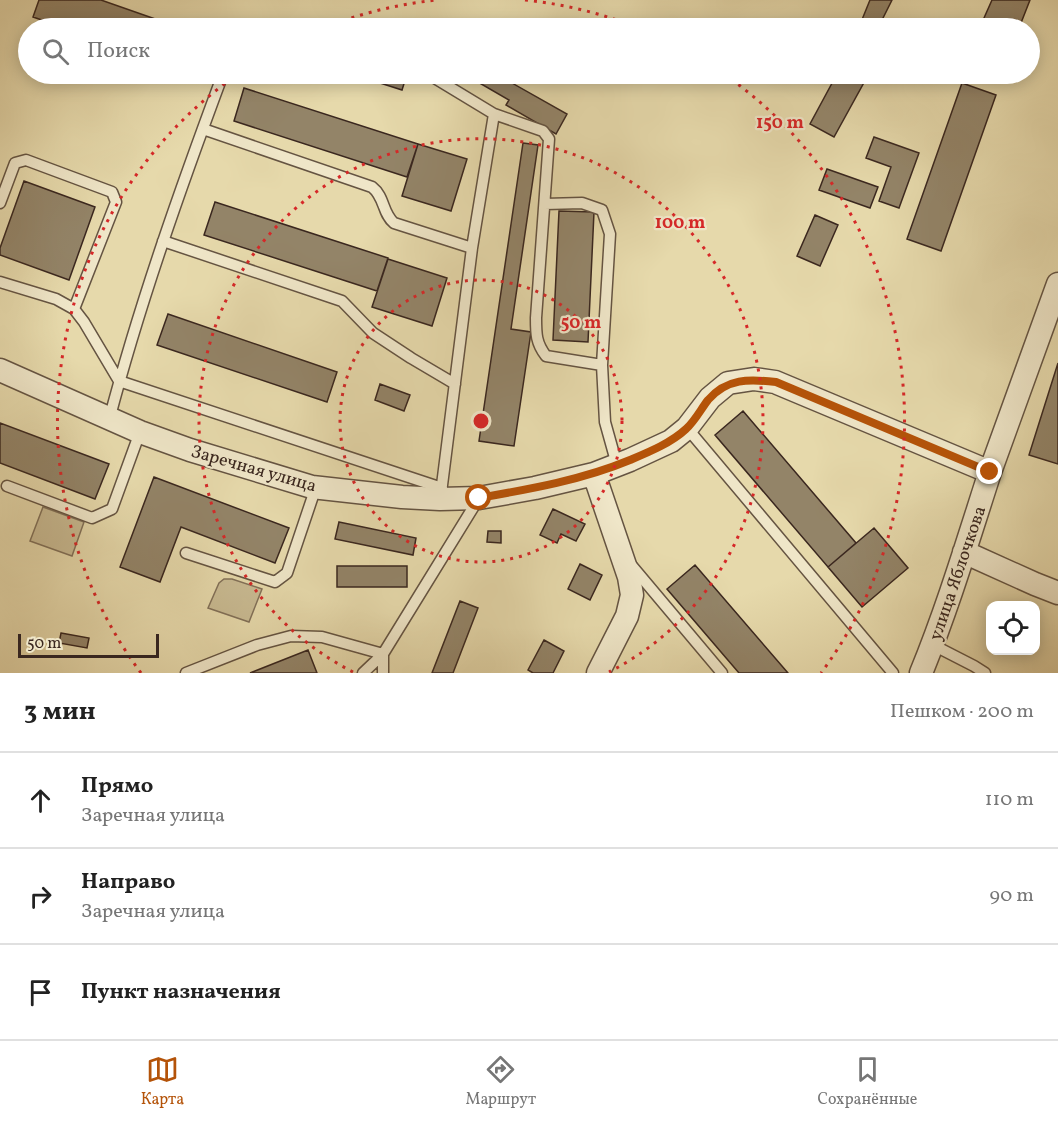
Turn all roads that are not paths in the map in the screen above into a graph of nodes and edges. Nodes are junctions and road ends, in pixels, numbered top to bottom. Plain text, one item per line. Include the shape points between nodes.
1 (219, 84) edge
2 (444, 84) edge
3 (494, 114) junction
4 (202, 129) junction
5 (0, 203) edge
6 (545, 204) junction
7 (163, 241) junction
8 (472, 248) junction
9 (0, 282) edge
10 (1058, 284) edge
11 (74, 309) junction
12 (602, 365) junction
13 (0, 370) edge
14 (119, 381) junction
15 (455, 384) junction
16 (109, 420) junction
17 (687, 428) junction
18 (140, 432) junction
19 (617, 465) junction
20 (990, 472) junction
21 (594, 474) junction
22 (7, 486) dead end
23 (316, 487) junction
24 (441, 494) junction
25 (479, 498) junction
26 (964, 552) junction
27 (186, 553) dead end
28 (622, 555) junction
29 (1058, 593) edge
30 (933, 645) junction
31 (383, 654) junction
32 (186, 673) edge
33 (363, 673) edge
34 (376, 673) edge
35 (383, 673) edge
36 (598, 673) edge
37 (722, 673) edge
38 (893, 673) edge
39 (921, 673) edge
40 (985, 673) edge

1 - 4 lane
2 - 3 lane
3 - 6 lane via 543,131 549,139
3 - 8 lane
4 - 7 lane
4 - 8 lane via 372,187 379,192 387,217 394,223
5 - 11 lane via 15,163 26,160 112,192 116,202
6 - 12 lane via 536,318 540,348 546,356
6 - 12 lane via 582,203 602,210 610,234
7 - 14 lane
7 - 15 lane via 342,301 373,333
8 - 15 lane
9 - 11 lane via 56,299
10 - 20 street
11 - 14 lane
12 - 19 lane via 605,422
13 - 16 street, Заречная улица
14 - 16 lane
14 - 24 lane
15 - 24 lane
16 - 18 street, Заречная улица
17 - 19 street, Заречная улица via 671,441
17 - 20 street, Заречная улица via 710,398 728,383 754,379 776,382
17 - 38 lane
18 - 22 lane via 112,509 92,518
18 - 23 street, Заречная улица
19 - 21 street, Заречная улица
20 - 26 street, улица Яблочкова
21 - 25 street, Заречная улица
21 - 28 street
23 - 24 street, Заречная улица via 402,496
23 - 27 lane via 287,573 275,582
24 - 25 street, Заречная улица
25 - 31 lane
26 - 29 street
26 - 30 street, улица Яблочкова
28 - 36 street via 632,595 627,616
28 - 37 lane
30 - 39 street, улица Яблочкова
30 - 40 lane
31 - 32 lane via 322,637 291,636
31 - 33 lane
31 - 34 lane
31 - 35 lane

